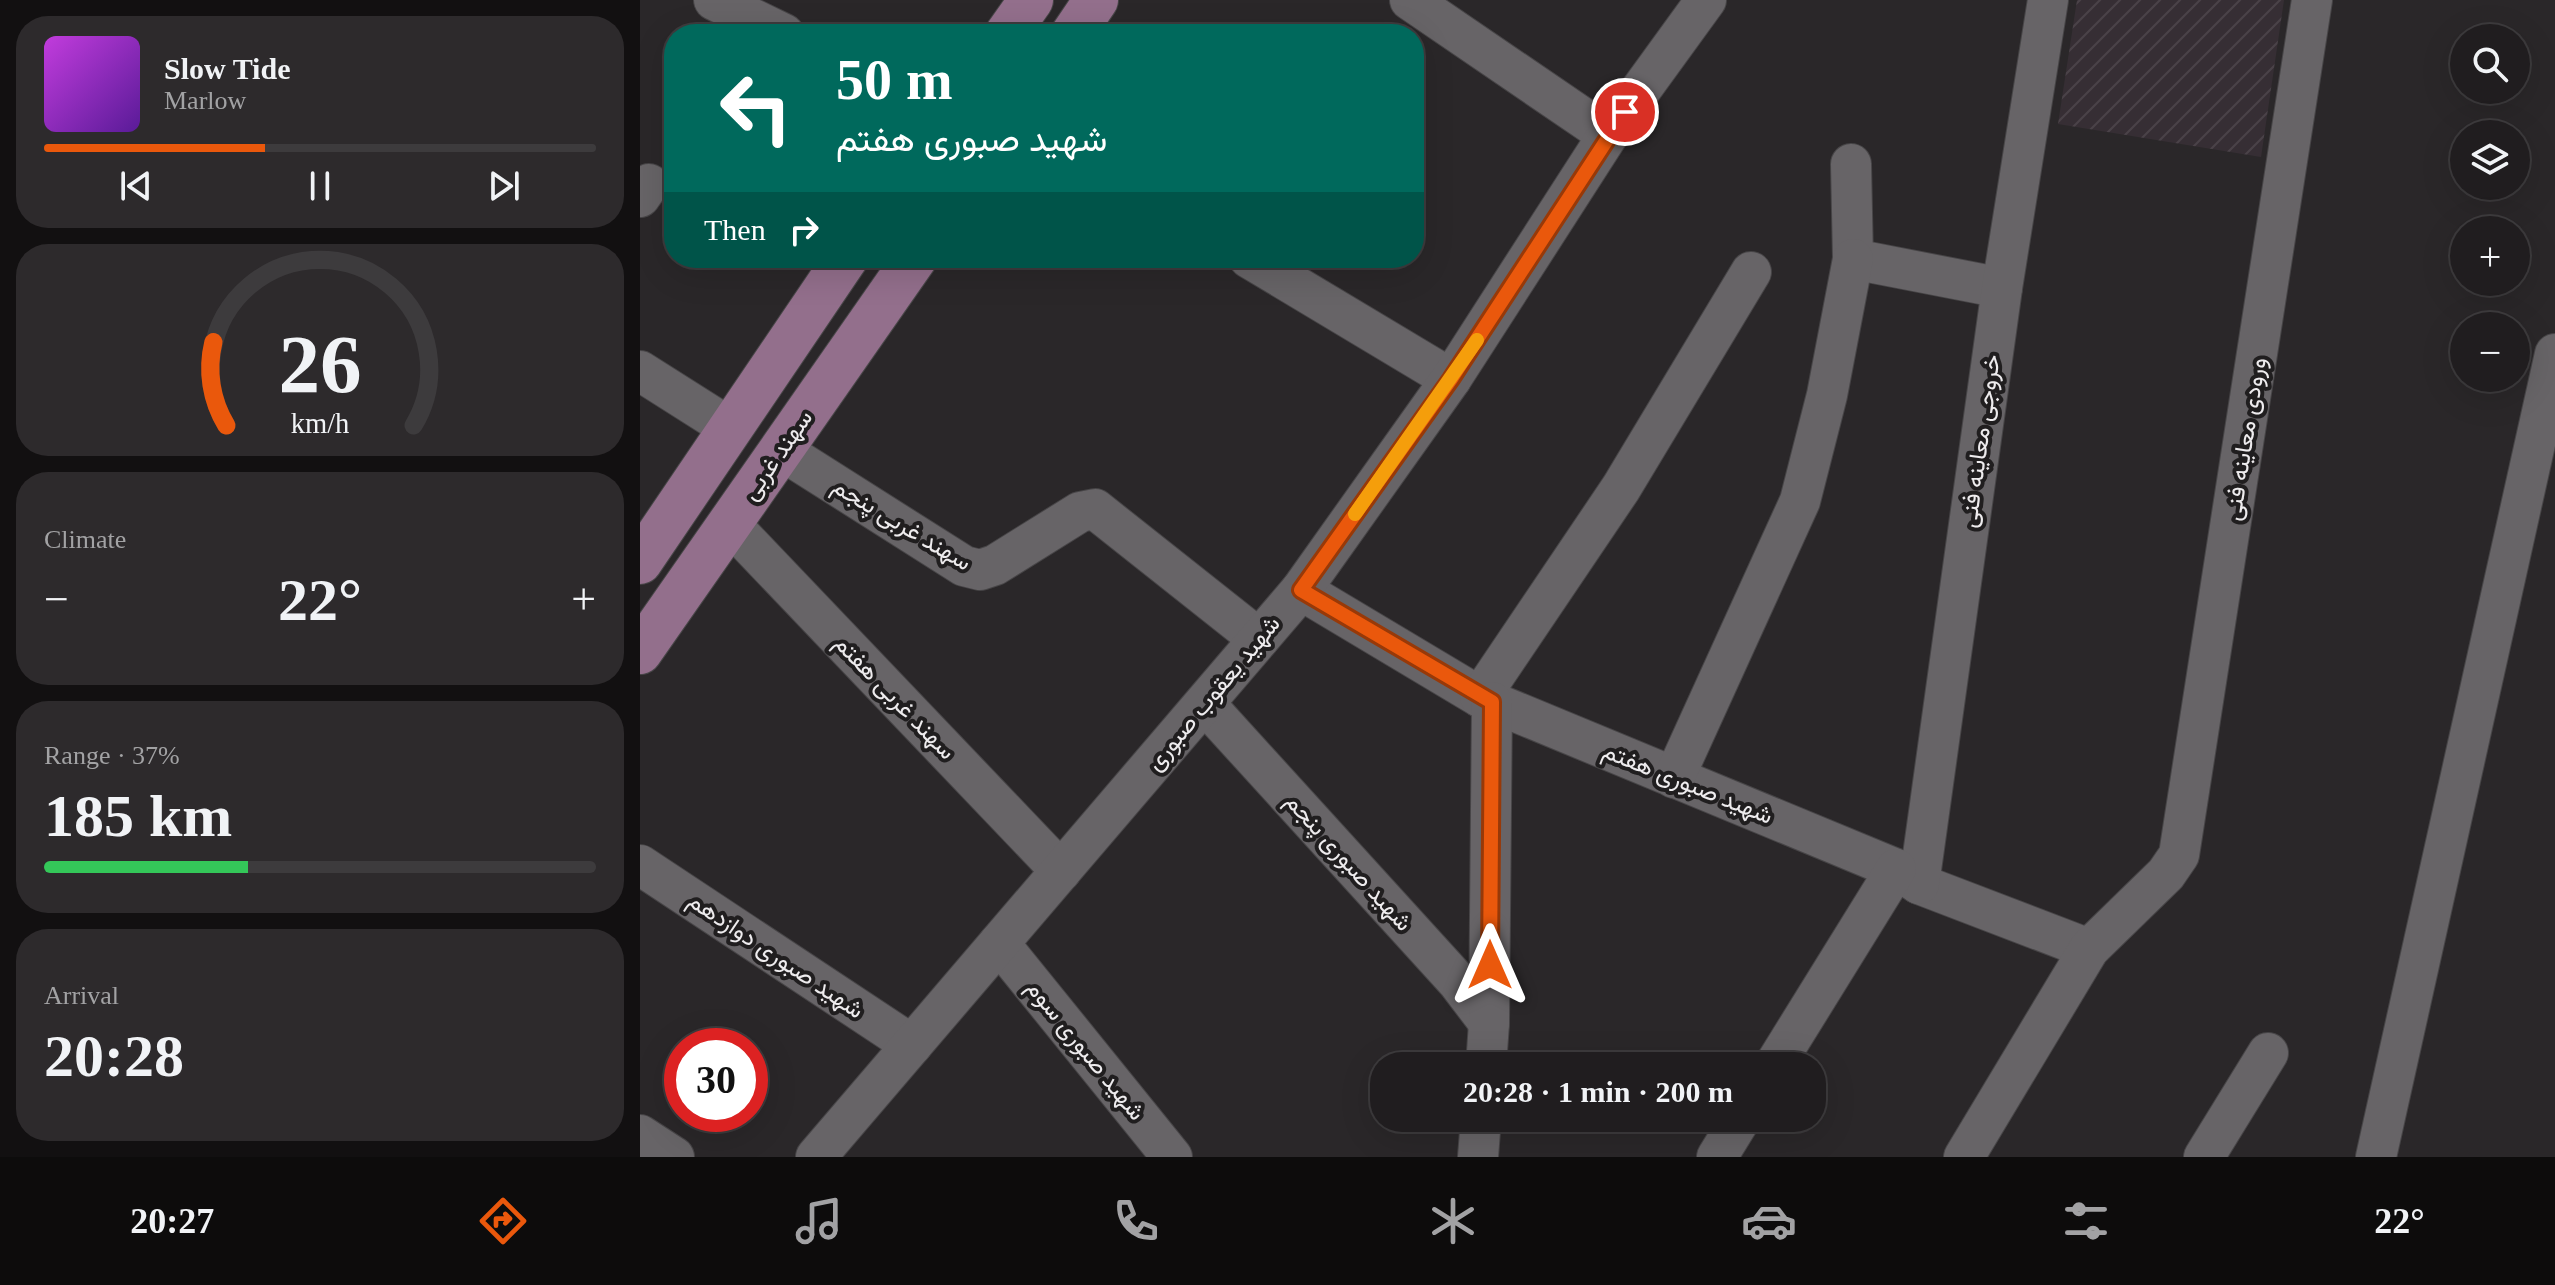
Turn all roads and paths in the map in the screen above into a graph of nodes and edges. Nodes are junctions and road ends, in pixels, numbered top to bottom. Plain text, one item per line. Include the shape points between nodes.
1 (714, 0) edge
2 (1031, 0) edge
3 (1096, 0) edge
4 (1410, 0) edge
5 (1706, 0) edge
6 (2048, 0) edge
7 (2312, 0) edge
8 (763, 24) edge
9 (1014, 24) edge
10 (1080, 24) edge
11 (1608, 135) junction
12 (1851, 164) dead end
13 (1853, 259) junction
14 (839, 268) edge
15 (908, 268) edge
16 (1266, 268) edge
17 (1751, 272) dead end
18 (2002, 288) junction
19 (2555, 354) edge
20 (640, 371) edge
21 (1451, 379) junction
22 (730, 428) junction
23 (781, 450) junction
24 (2540, 495) edge
25 (729, 523) junction
26 (640, 562) edge
27 (1301, 590) junction
28 (1259, 639) junction
29 (640, 652) edge
30 (1486, 700) junction
31 (1205, 704) junction
32 (1674, 778) junction
33 (640, 865) edge
34 (1061, 871) junction
35 (1908, 876) junction
36 (999, 943) junction
37 (2089, 949) junction
38 (1489, 1023) junction
39 (912, 1045) junction
40 (1487, 1052) edge
41 (1784, 1052) edge
42 (2268, 1053) dead end
43 (1480, 1132) edge
44 (1732, 1132) edge
45 (640, 1135) edge
46 (674, 1157) edge
47 (816, 1157) edge
48 (1172, 1157) edge
49 (1478, 1157) edge
50 (1717, 1157) edge
51 (1964, 1157) edge
52 (2204, 1157) edge
53 (2376, 1157) edge

1 - 8 street
2 - 9 main road
3 - 10 main road
4 - 11 street
5 - 11 street, شهید یعقوب صبوری
6 - 18 street, خروجی معاینه فنی
7 - 37 street, ورودی معاینه فنی via 2185,832 2179,855 2166,874
11 - 21 street, شهید یعقوب صبوری
12 - 13 street
13 - 18 street
13 - 32 street via 1800,501
14 - 22 main road
15 - 23 main road, سهند غربی
16 - 21 street
17 - 30 street
18 - 35 street, خروجی معاینه فنی
19 - 24 street
20 - 22 street
21 - 27 street, شهید یعقوب صبوری
22 - 26 main road
23 - 25 main road, سهند غربی
23 - 28 street, سهند غربی پنجم via 964,566 980,570 1080,512 1095,509
24 - 53 street
25 - 29 main road, سهند غربی
25 - 34 street, سهند غربی هفتم
27 - 28 street, شهید یعقوب صبوری
27 - 30 street, شهید صبوری هفتم
28 - 31 street, شهید یعقوب صبوری
30 - 32 street, شهید صبوری هفتم
30 - 38 street
31 - 34 street, شهید یعقوب صبوری
31 - 38 street, شهید صبوری پنجم via 1457,981
32 - 35 street, شهید صبوری هفتم
33 - 39 street, شهید صبوری دوازدهم
34 - 36 street, شهید یعقوب صبوری
35 - 37 street, شهید صبوری هفتم
35 - 41 street
36 - 39 street, شهید یعقوب صبوری
36 - 48 street, شهید صبوری سوم
37 - 51 street, ورودی معاینه فنی
38 - 40 street
39 - 47 street, شهید یعقوب صبوری
42 - 52 street
43 - 49 street
44 - 50 street
45 - 46 street

